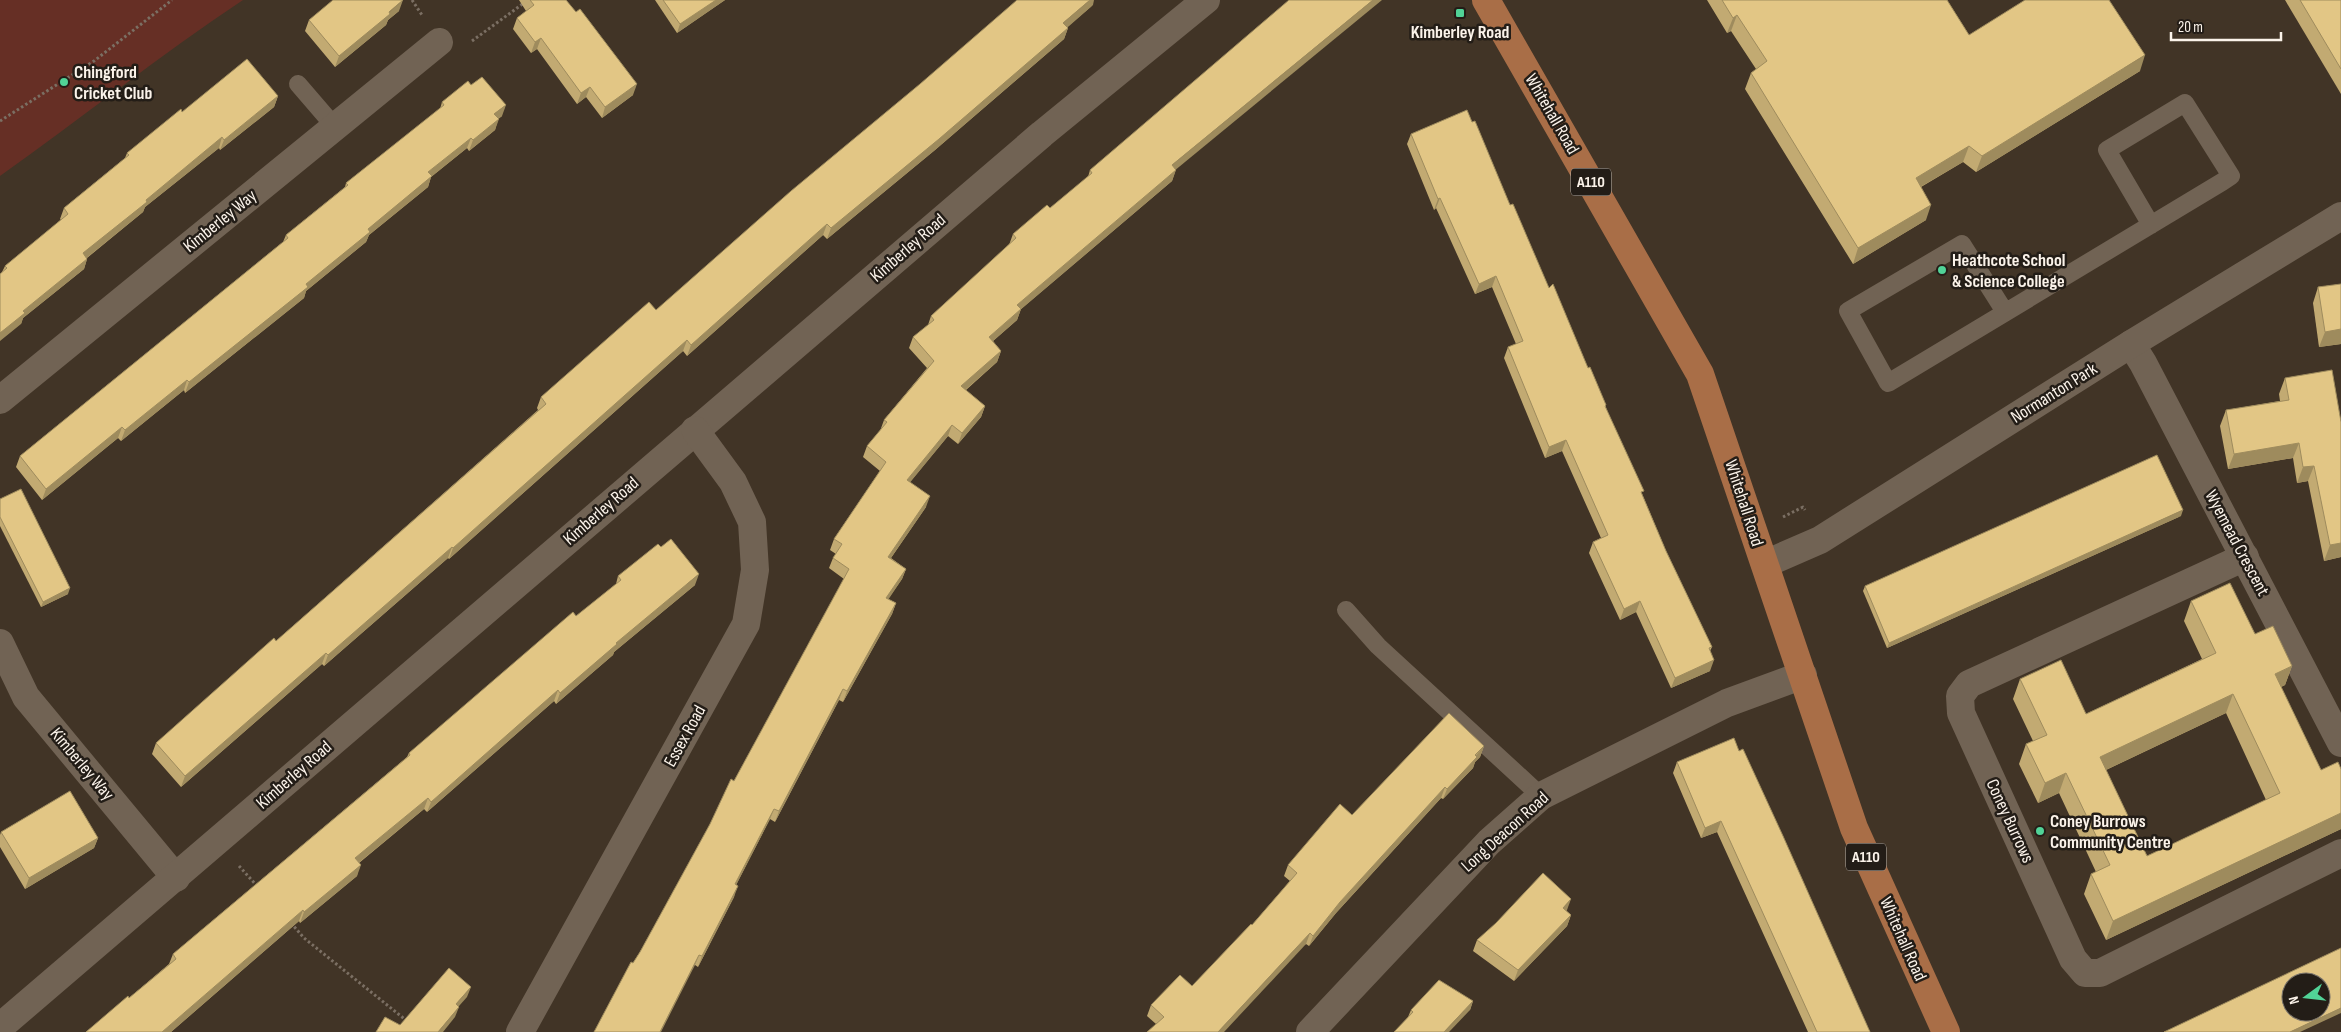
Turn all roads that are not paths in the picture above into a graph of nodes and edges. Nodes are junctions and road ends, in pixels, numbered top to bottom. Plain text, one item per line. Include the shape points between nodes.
1 (1206, 0) edge
2 (1486, 0) edge
3 (439, 42) road end
4 (298, 84) dead end
5 (335, 127) junction
6 (2341, 216) edge
7 (2151, 225) junction
8 (2005, 312) junction
9 (2131, 344) junction
10 (0, 400) edge
11 (695, 430) junction
12 (2245, 557) junction
13 (1764, 564) junction
14 (1346, 610) dead end
15 (0, 643) edge
16 (1803, 675) junction
17 (2341, 743) edge
18 (1541, 796) junction
19 (2341, 853) edge
20 (176, 878) junction
21 (0, 1027) edge
22 (520, 1032) edge
23 (1310, 1032) edge
24 (1946, 1032) edge

1 - 11 street, Kimberley Road via 1042,134
2 - 13 main road, Whitehall Road / A110 via 1696,365
3 - 5 street, Kimberley Way
4 - 5 lane
5 - 10 street, Kimberley Way
6 - 9 street, Normanton Park
7 - 7 lane via 2232,176 2185,103 2107,150
7 - 8 lane
8 - 8 lane via 1962,244 1848,311 1888,383
9 - 12 street, Wyemead Crescent
9 - 13 street, Normanton Park via 1820,540
11 - 20 street, Kimberley Road
11 - 22 street, Essex Road via 734,482 752,522 755,570 746,624
12 - 17 street, Wyemead Crescent
12 - 19 street, Coney Burrows via 1969,684 1960,696 1961,713 2074,959 2085,973 2100,973
13 - 16 main road, Whitehall Road / A110
14 - 18 lane via 1378,646
15 - 20 street, Kimberley Way via 26,697
16 - 18 street, Long Deacon Road via 1727,703
16 - 24 main road, Whitehall Road / A110 via 1854,828
18 - 23 street, Long Deacon Road via 1489,842
20 - 21 street, Kimberley Road

